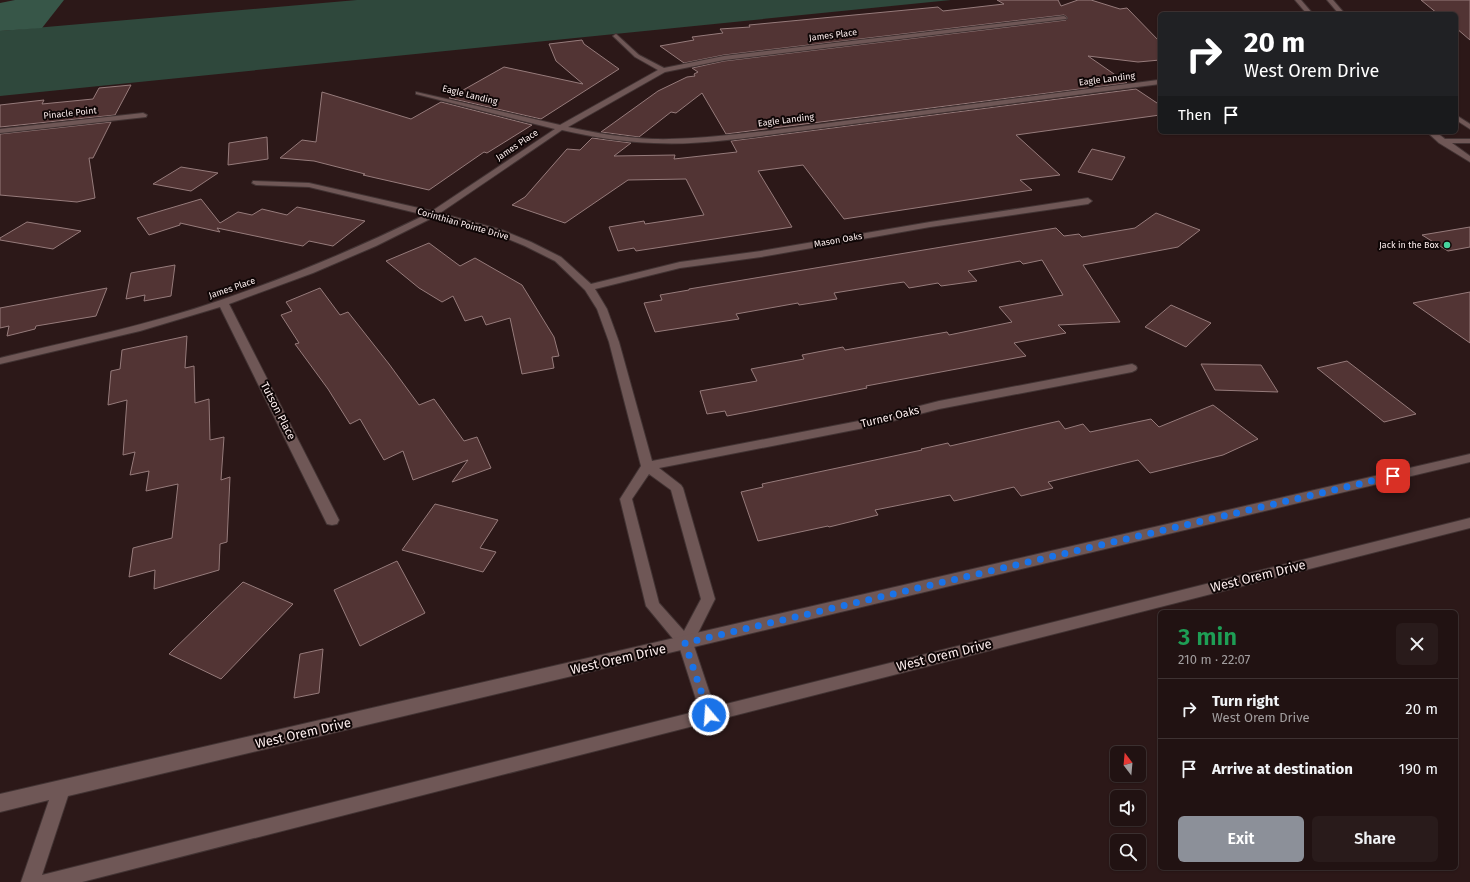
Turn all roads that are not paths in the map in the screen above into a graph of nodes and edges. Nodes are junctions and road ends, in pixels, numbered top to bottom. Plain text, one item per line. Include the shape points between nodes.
1 (1298, 0) edge
2 (1330, 0) edge
3 (1308, 12) edge
4 (1340, 12) edge
5 (1064, 18) dead end
6 (616, 36) dead end
7 (663, 70) junction
8 (1158, 82) dead end
9 (418, 92) dead end
10 (143, 115) dead end
11 (1458, 118) edge
12 (1470, 127) edge
13 (561, 128) junction
14 (0, 131) edge
15 (1433, 134) edge
16 (1442, 141) junction
17 (1470, 141) edge
18 (1470, 160) edge
19 (256, 183) dead end
20 (1088, 201) dead end
21 (433, 214) junction
22 (589, 288) junction
23 (223, 303) junction
24 (0, 361) edge
25 (1132, 368) dead end
26 (1470, 458) edge
27 (647, 466) junction
28 (332, 520) dead end
29 (1470, 523) edge
30 (685, 643) junction
31 (709, 715) junction
32 (61, 790) junction
33 (0, 803) edge
34 (30, 882) edge
35 (46, 882) edge

1 - 3 street
2 - 4 street
5 - 7 street, James Place via 724,58
6 - 7 street via 637,56
7 - 13 street, James Place
8 - 13 street, Eagle Landing via 711,139 639,140
9 - 13 street, Eagle Landing
10 - 14 street, Pinacle Point
11 - 12 street
13 - 21 street, James Place
15 - 16 street
16 - 17 street
16 - 18 street
19 - 21 street, Corinthian Pointe Drive via 309,185
20 - 22 street, Mason Oaks via 680,265
21 - 22 street, Corinthian Pointe Drive via 499,232 528,244 558,260
21 - 23 street, James Place via 310,271
22 - 27 street, Corinthian Pointe Drive via 602,309 614,342
23 - 24 street, James Place via 136,329
23 - 28 street, Tutson Place
25 - 27 street, Turner Oaks
26 - 30 street, West Orem Drive
27 - 30 street via 626,499 653,606
27 - 30 street via 676,488 708,599
29 - 31 street, West Orem Drive
30 - 31 street
30 - 32 street, West Orem Drive
31 - 35 street, West Orem Drive
32 - 33 street, West Orem Drive
32 - 34 street

